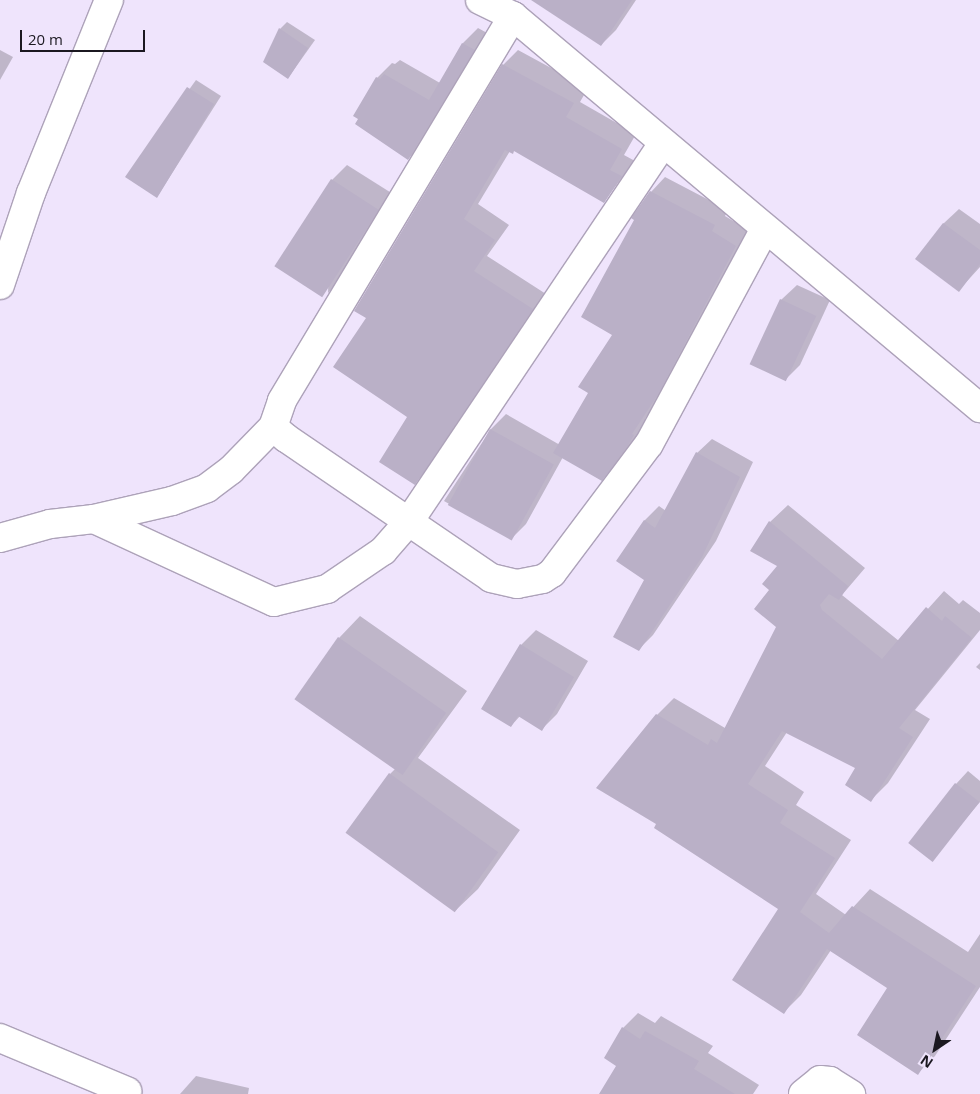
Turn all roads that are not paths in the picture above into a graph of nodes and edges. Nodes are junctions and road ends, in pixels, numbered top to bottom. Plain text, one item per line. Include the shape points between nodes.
1 (109, 0) edge
2 (480, 0) edge
3 (513, 16) junction
4 (663, 143) junction
5 (765, 228) junction
6 (0, 284) edge
7 (980, 408) edge
8 (273, 427) junction
9 (94, 518) junction
10 (410, 520) junction
11 (0, 538) edge
12 (0, 1038) edge
13 (127, 1091) dead end
14 (803, 1094) edge
15 (851, 1094) edge

1 - 6 street via 31,193
2 - 3 street
3 - 4 street
3 - 8 street via 282,401
4 - 5 street
4 - 10 street
5 - 7 street
5 - 10 street via 649,444 552,573 543,579 505,583 491,578
8 - 9 street via 231,470 207,488 172,501
8 - 10 street
9 - 10 street via 274,602 328,589 383,551
9 - 11 street via 50,524
12 - 13 street
14 - 15 street via 820,1080 830,1081

